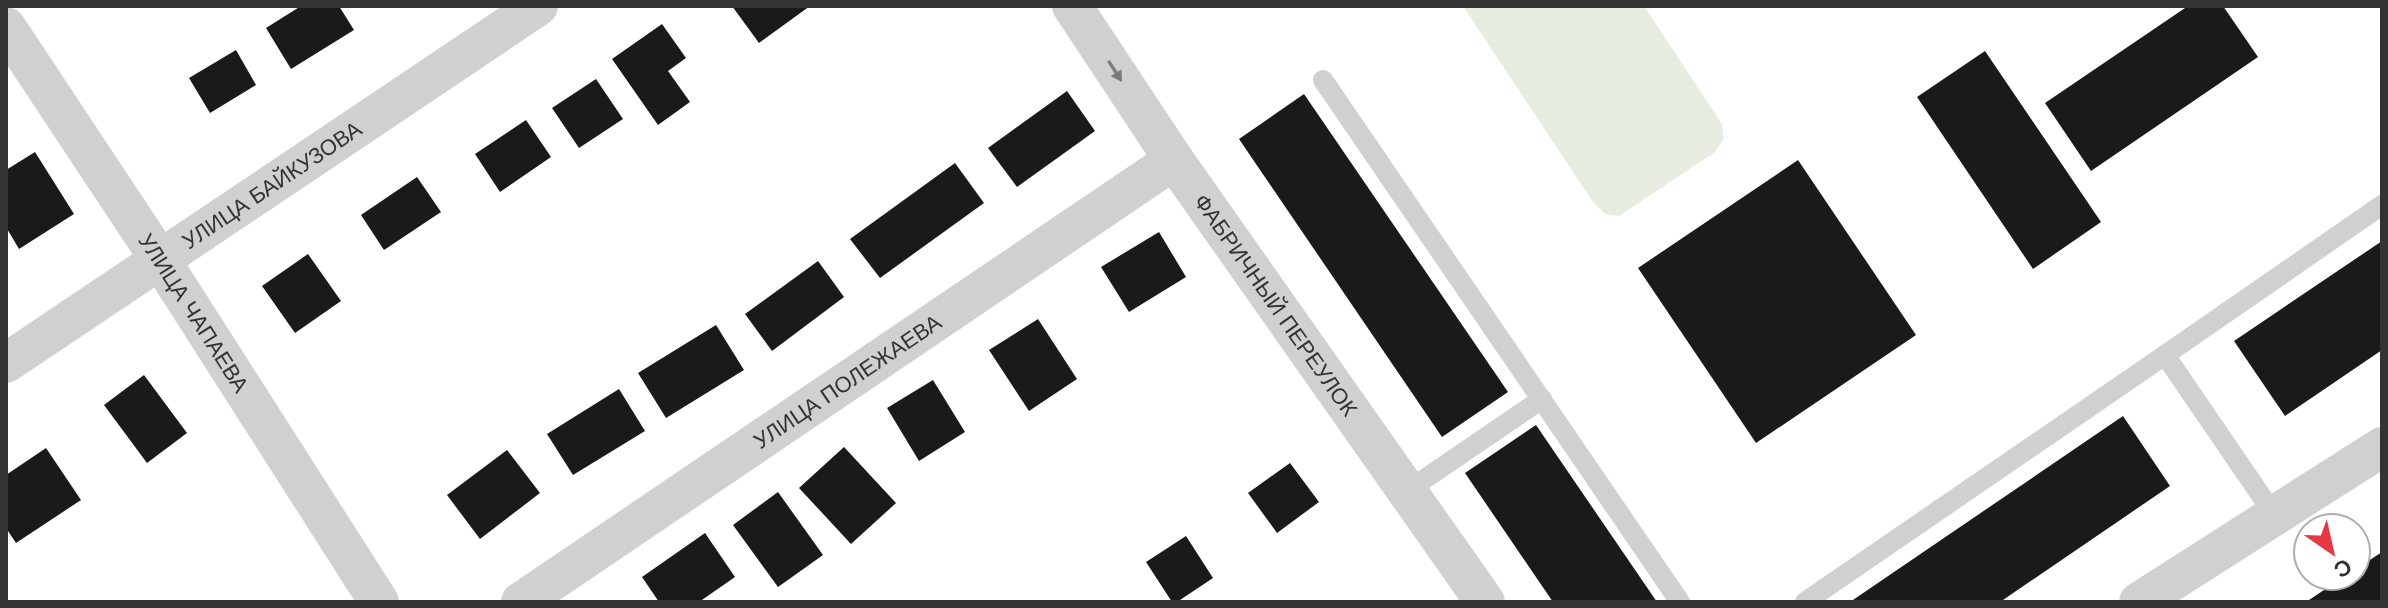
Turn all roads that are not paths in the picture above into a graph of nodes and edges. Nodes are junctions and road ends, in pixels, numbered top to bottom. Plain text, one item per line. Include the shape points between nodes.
1 (538, 6) edge
2 (1072, 6) edge
3 (6, 27) edge
4 (1323, 80) dead end
5 (1174, 160) junction
6 (2382, 205) edge
7 (161, 261) junction
8 (2165, 355) junction
9 (6, 363) edge
10 (1542, 399) junction
11 (2382, 447) edge
12 (1402, 484) junction
13 (2275, 516) junction
14 (379, 602) edge
15 (521, 602) edge
16 (1485, 602) edge
17 (1680, 602) edge
18 (1805, 602) edge
19 (2139, 602) edge

1 - 7 street, УЛИЦА БАЙКУЗОВА
2 -> 5 street, ФАБРИЧНЫЙ ПЕРЕУЛОК
3 - 7 street, УЛИЦА ЧАПАЕВА
4 - 10 lane
5 - 12 street, ФАБРИЧНЫЙ ПЕРЕУЛОК
5 - 15 street, УЛИЦА ПОЛЕЖАЕВА
6 - 8 lane
7 - 9 street, УЛИЦА БАЙКУЗОВА
7 - 14 street, УЛИЦА ЧАПАЕВА
8 - 13 lane
8 - 18 lane
10 - 12 lane
10 - 17 lane
11 - 13 street
12 - 16 street, ФАБРИЧНЫЙ ПЕРЕУЛОК
13 - 19 street

